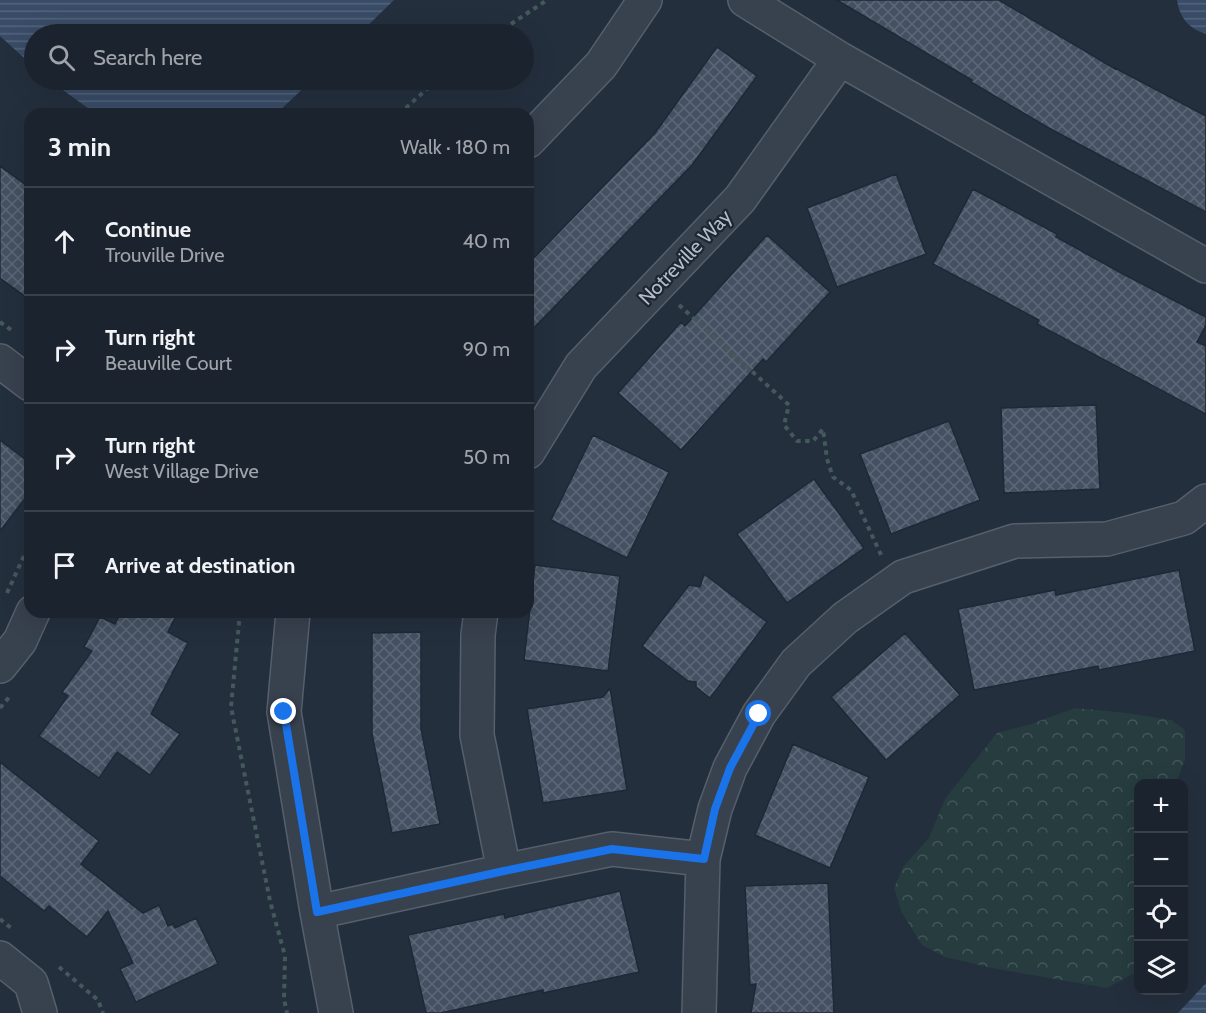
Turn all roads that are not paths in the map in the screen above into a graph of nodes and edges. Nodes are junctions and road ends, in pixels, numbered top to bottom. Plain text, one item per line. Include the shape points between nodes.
1 (645, 0) edge
2 (745, 0) edge
3 (840, 59) junction
4 (534, 135) edge
5 (1198, 261) edge
6 (0, 361) edge
7 (24, 379) edge
8 (534, 442) edge
9 (1206, 501) edge
10 (20, 604) edge
11 (292, 618) edge
12 (480, 618) edge
13 (0, 666) edge
14 (704, 859) junction
15 (504, 871) junction
16 (317, 912) junction
17 (0, 958) edge
18 (40, 1013) edge
19 (336, 1013) edge
20 (699, 1013) edge

1 - 4 street via 601,65
2 - 3 street
3 - 5 street
3 - 8 street, Notreville Way via 741,200 581,366
6 - 7 street
9 - 14 street via 1184,518 1107,539 1015,541 903,577 845,618 796,663 759,714 730,768 715,809
10 - 13 street via 20,641
11 - 16 street via 284,712
12 - 15 street via 477,735
14 - 15 street via 612,849
14 - 20 street
15 - 16 street
16 - 19 street
17 - 18 street via 31,983

